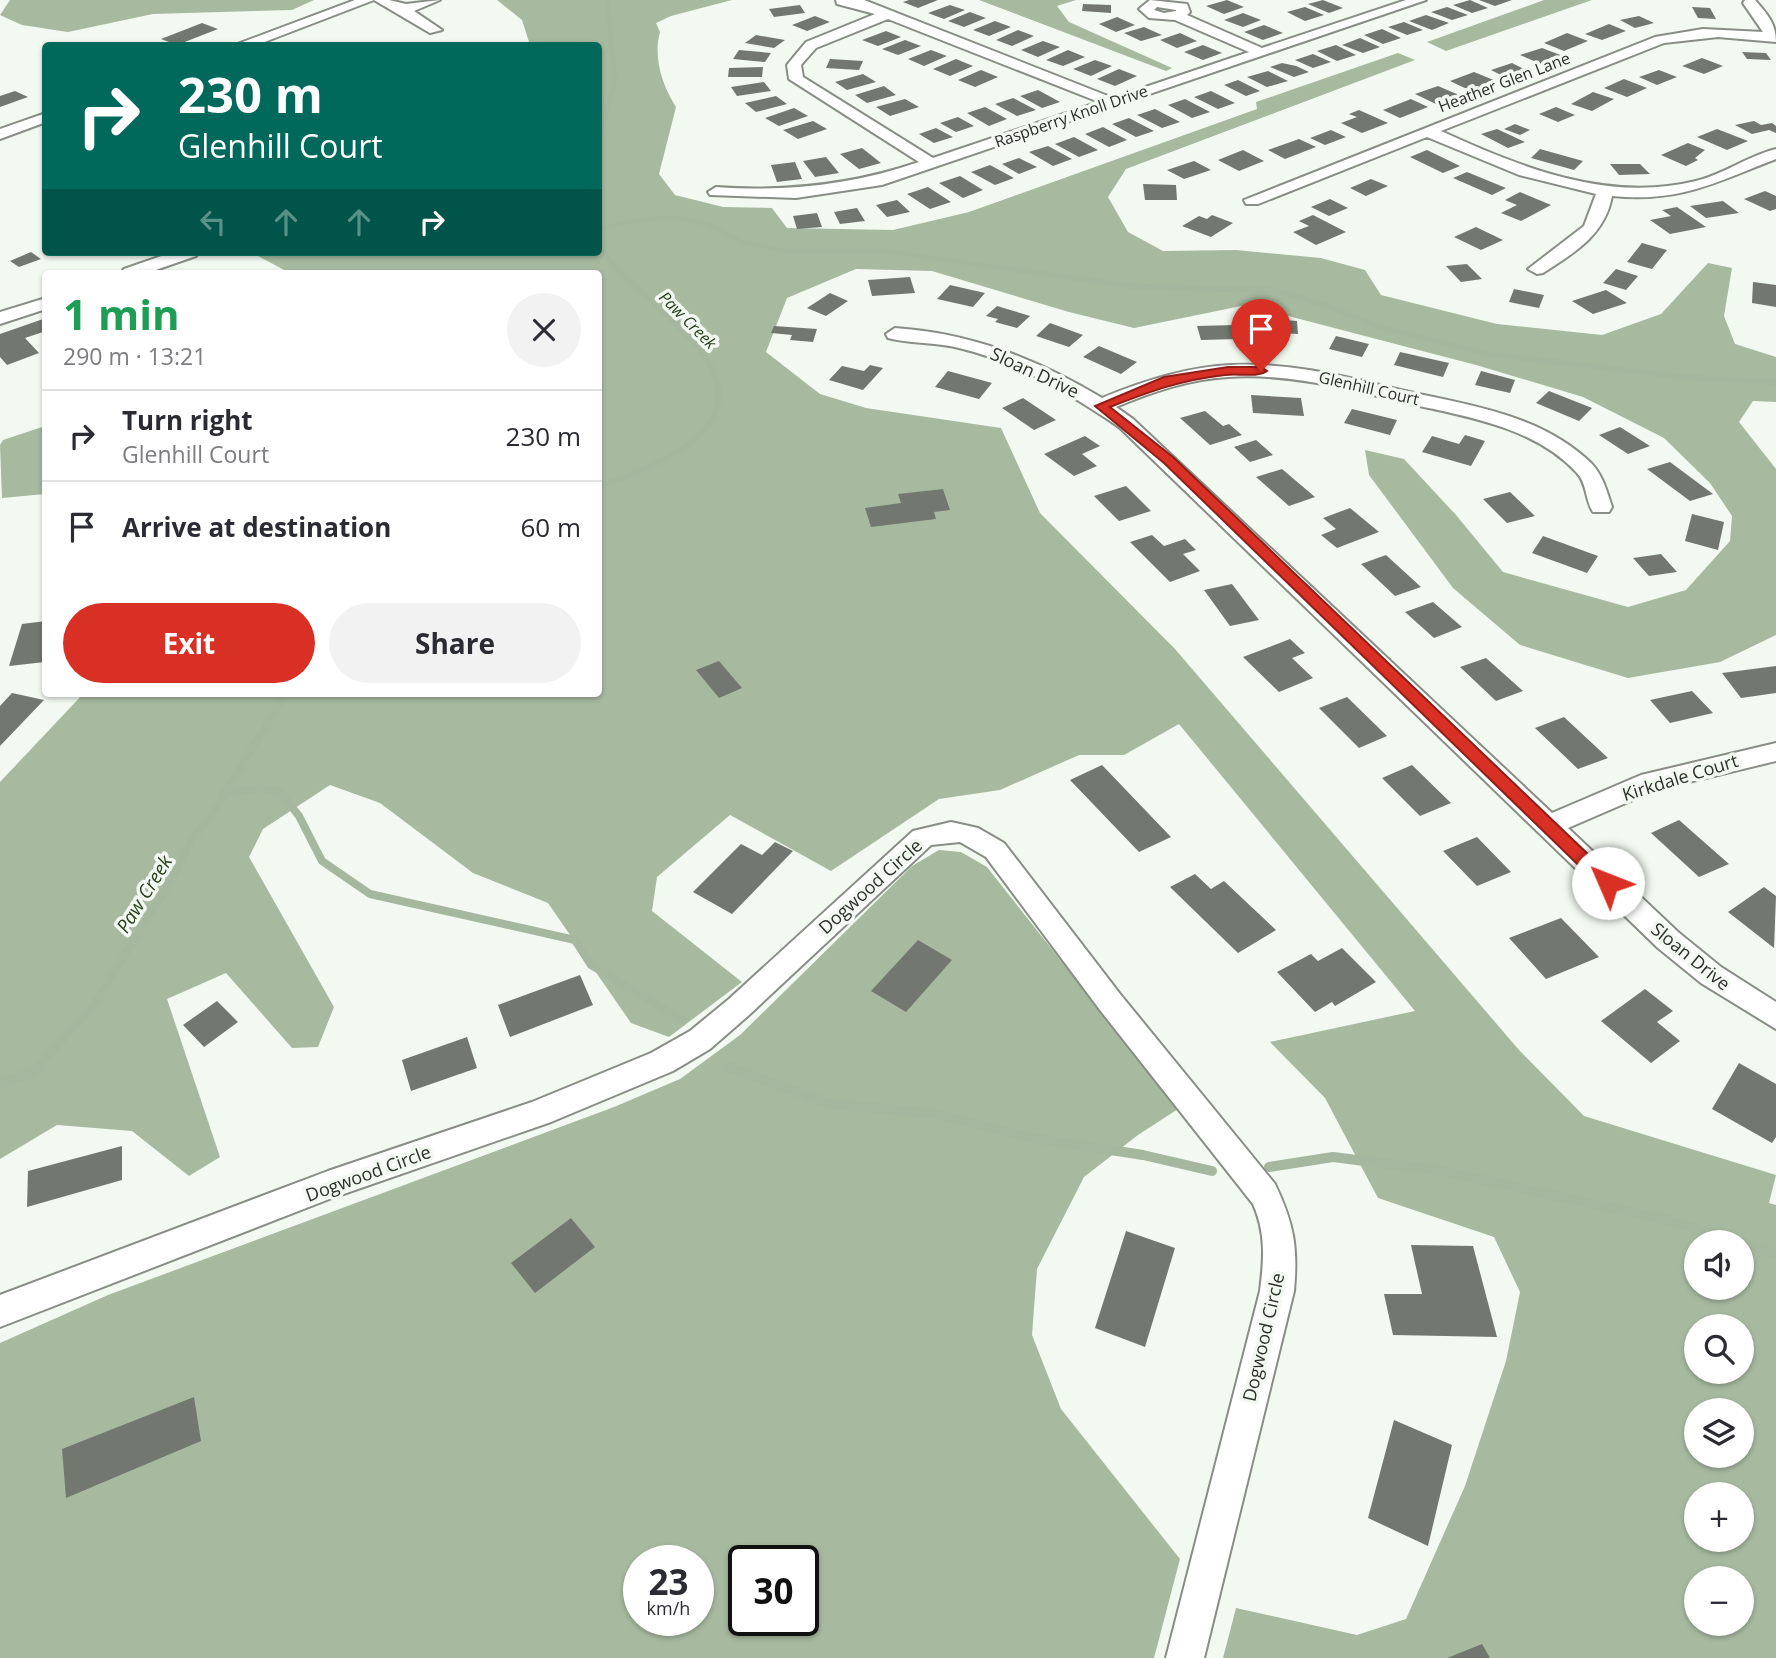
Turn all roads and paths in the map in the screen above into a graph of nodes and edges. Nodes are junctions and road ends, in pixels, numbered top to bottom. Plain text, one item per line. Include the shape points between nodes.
1 (368, 0) edge
2 (433, 0) edge
3 (1419, 0) edge
4 (842, 1) edge
5 (1749, 3) dead end
6 (387, 4) edge
7 (888, 14) junction
8 (324, 15) junction
9 (1177, 16) dead end
10 (1774, 37) edge
11 (250, 42) edge
12 (1262, 53) junction
13 (1111, 102) junction
14 (42, 118) edge
15 (1427, 131) junction
16 (0, 134) edge
17 (1776, 154) edge
18 (930, 163) junction
19 (1605, 190) junction
20 (716, 192) dead end
21 (1252, 200) dead end
22 (179, 256) edge
23 (1537, 269) dead end
24 (139, 270) edge
25 (42, 304) edge
26 (0, 318) edge
27 (895, 334) dead end
28 (1101, 406) junction
29 (1601, 507) dead end
30 (1776, 752) edge
31 (1548, 825) junction
32 (1776, 1017) edge
33 (0, 1311) edge
34 (1185, 1658) edge

1 - 8 street
2 - 6 street via 418,6
2 - 6 street via 430,9 435,30
3 - 12 street, Raspberry Knoll Drive
4 - 7 street
5 - 10 street
6 - 8 street
7 - 13 street
7 - 18 street via 811,45 794,65 796,79
8 - 11 street
9 - 12 street
10 - 15 street, Heather Glen Lane via 1714,33 1660,40
12 - 13 street, Raspberry Knoll Drive
13 - 18 street, Raspberry Knoll Drive
14 - 16 street
15 - 19 street via 1525,173
15 - 21 street, Heather Glen Lane
17 - 19 street via 1697,186
18 - 20 street, Raspberry Knoll Drive via 876,182 824,193
19 - 23 street via 1594,227
22 - 24 street
25 - 26 street
27 - 28 street, Sloan Drive via 926,334 978,346 1041,372
28 - 29 street, Glenhill Court via 1149,386 1196,374 1245,370 1319,377 1471,411 1534,434 1587,472
28 - 31 street, Sloan Drive via 1168,460
30 - 31 street, Kirkdale Court via 1650,782
31 - 32 street, Sloan Drive via 1668,940 1711,975
33 - 34 street, Dogwood Circle via 328,1185 540,1113 662,1062 700,1040 739,1007 922,838 961,831 995,850 1110,1002 1233,1152 1264,1194 1275,1218 1281,1253 1277,1291

